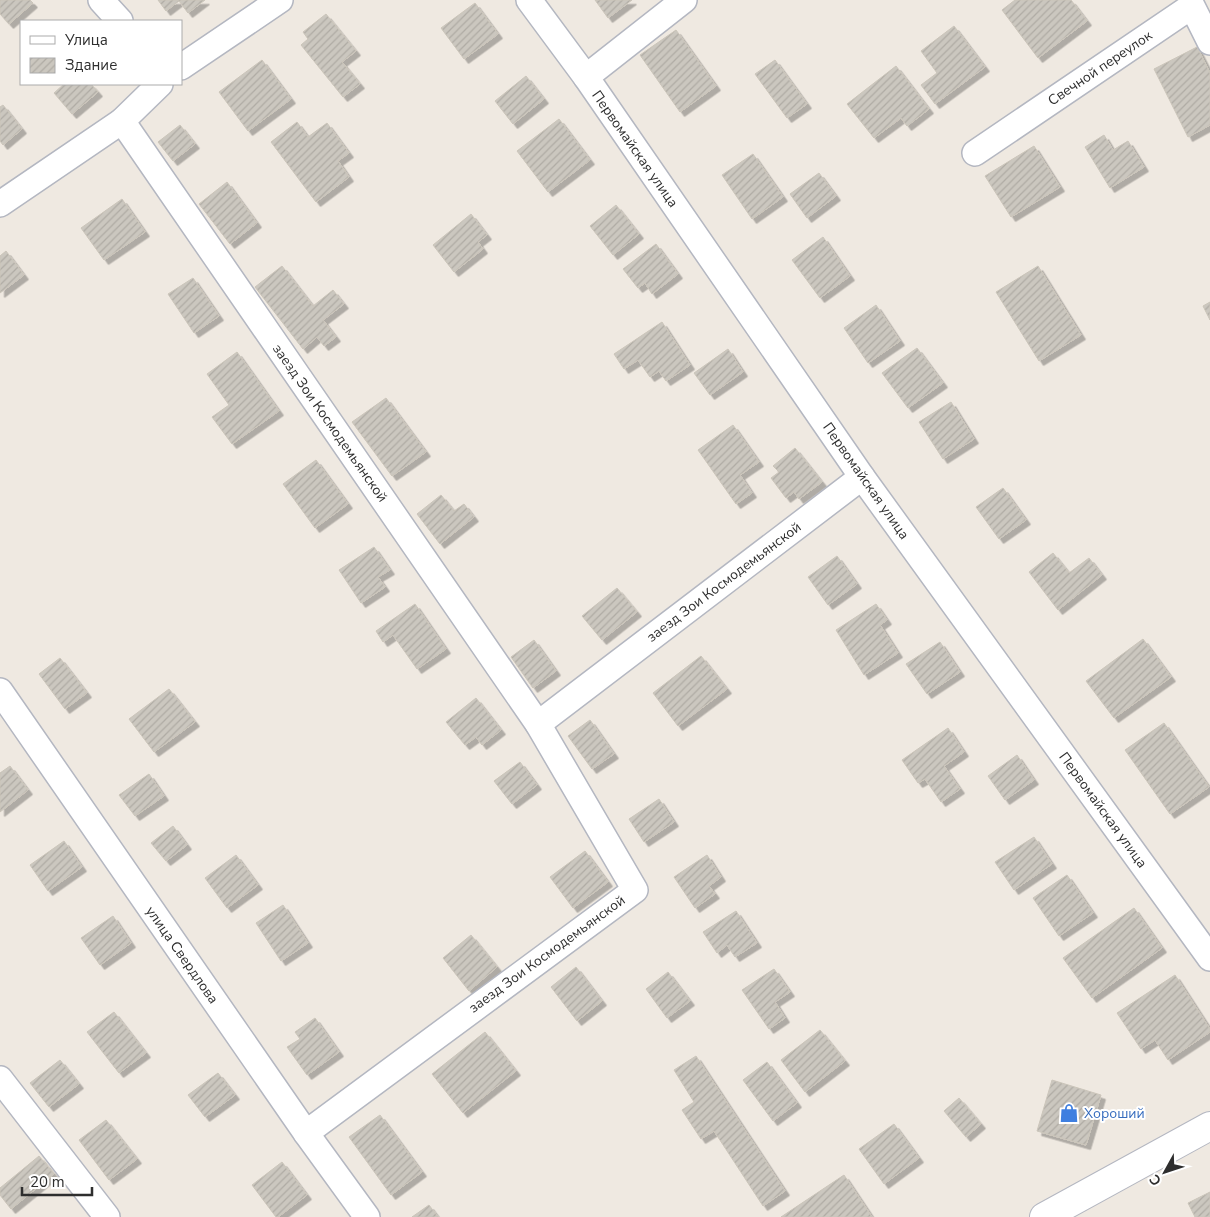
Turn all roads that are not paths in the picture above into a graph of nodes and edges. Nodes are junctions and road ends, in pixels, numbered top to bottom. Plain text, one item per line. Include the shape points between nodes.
1 (101, 0) edge
2 (280, 0) edge
3 (529, 0) edge
4 (684, 0) edge
5 (119, 20) edge
6 (1210, 42) edge
7 (182, 66) edge
8 (586, 76) junction
9 (159, 85) edge
10 (122, 121) junction
11 (975, 153) dead end
12 (0, 204) edge
13 (862, 477) junction
14 (0, 691) edge
15 (538, 724) junction
16 (1210, 958) edge
17 (0, 1079) edge
18 (1210, 1126) edge
19 (306, 1133) junction
20 (107, 1217) edge
21 (367, 1217) edge
22 (1044, 1217) edge

1 - 5 street
2 - 7 street
3 - 8 street, Первомайская улица
4 - 8 street
6 - 11 street, Свечной переулок via 1192,6
8 - 13 street, Первомайская улица
9 - 10 street
10 - 12 street
10 - 15 street, заезд Зои Космодемьянской
13 - 15 street, заезд Зои Космодемьянской
13 - 16 street, Первомайская улица
14 - 19 street, улица Свердлова
15 - 19 street, заезд Зои Космодемьянской via 635,890
17 - 20 street
18 - 22 street
19 - 21 street, улица Свердлова

